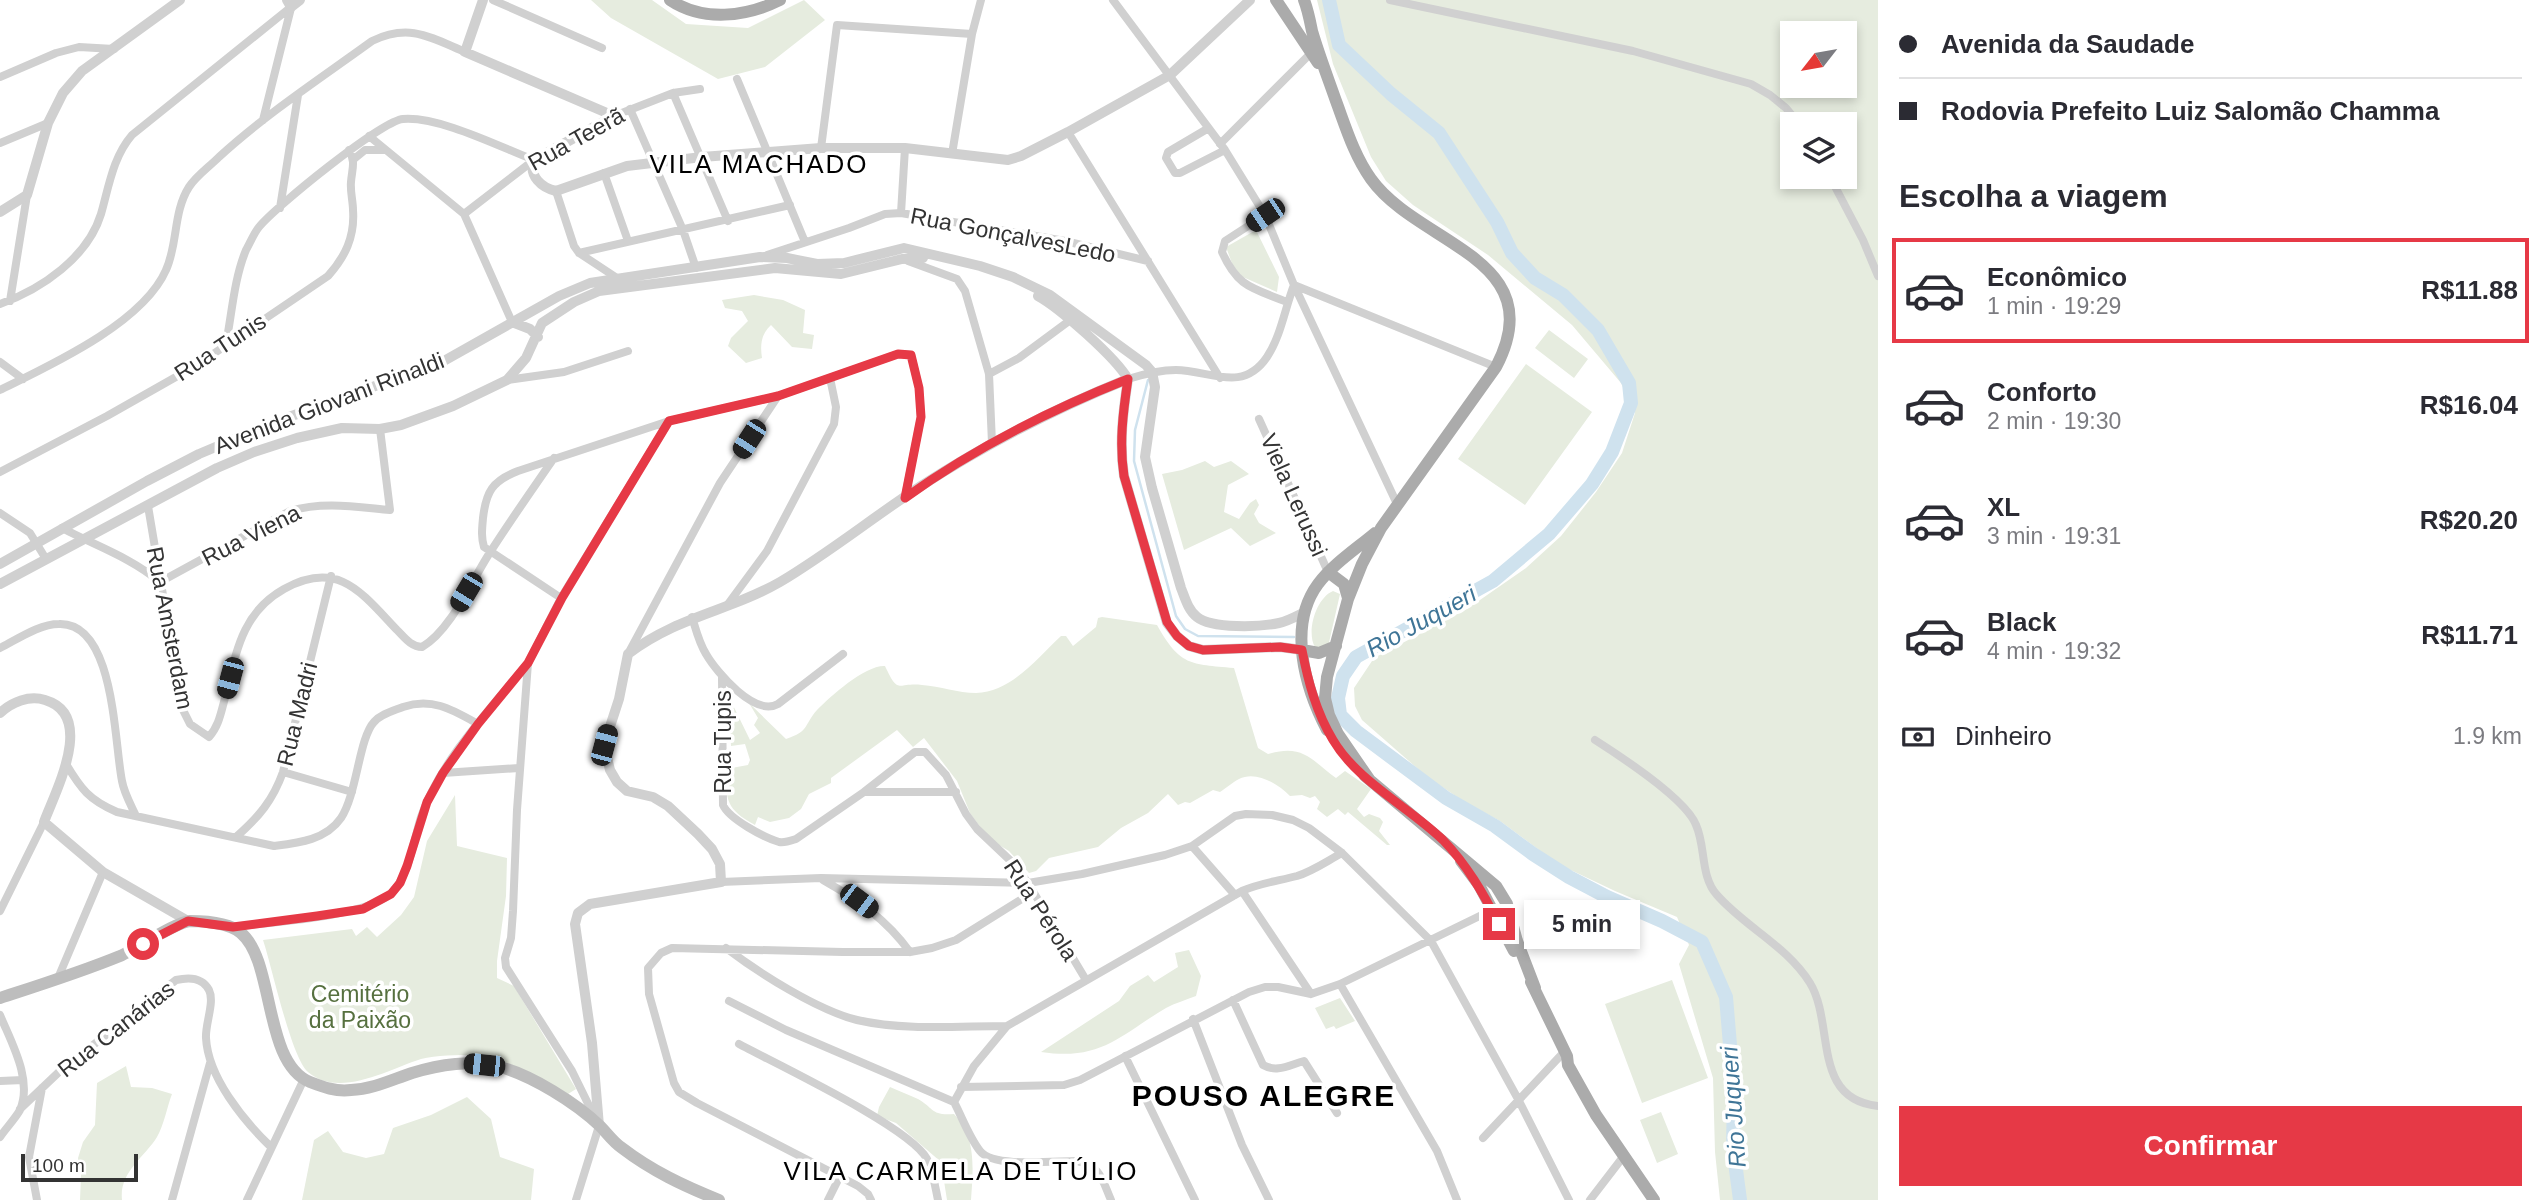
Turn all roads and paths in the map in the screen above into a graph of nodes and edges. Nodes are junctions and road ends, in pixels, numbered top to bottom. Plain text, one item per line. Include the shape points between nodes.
1 (180, 0) edge
2 (483, 0) edge
3 (493, 0) edge
4 (670, 0) edge
5 (780, 0) edge
6 (981, 0) edge
7 (1113, 0) edge
8 (1250, 0) edge
9 (1390, 0) edge
10 (1305, 1) edge
11 (293, 2) edge
12 (514, 4) edge
13 (1280, 6) edge
14 (972, 34) junction
15 (602, 48) dead end
16 (114, 49) junction
17 (1315, 49) junction
18 (465, 52) junction
19 (1170, 75) junction
20 (0, 77) edge
21 (737, 79) dead end
22 (700, 89) dead end
23 (673, 93) junction
24 (298, 95) junction
25 (630, 109) junction
26 (1789, 112) edge
27 (614, 116) junction
28 (263, 120) junction
29 (48, 123) junction
30 (1207, 129) junction
31 (1068, 132) junction
32 (369, 136) junction
33 (0, 143) edge
34 (1222, 147) junction
35 (821, 148) junction
36 (905, 148) junction
37 (349, 150) junction
38 (386, 150) junction
39 (769, 152) junction
40 (952, 154) junction
41 (702, 157) junction
42 (354, 159) junction
43 (534, 160) junction
44 (653, 161) junction
45 (604, 173) junction
46 (1836, 189) edge
47 (556, 191) junction
48 (27, 195) junction
49 (790, 205) junction
50 (280, 208) junction
51 (0, 212) edge
52 (901, 213) junction
53 (464, 214) junction
54 (1265, 215) junction
55 (727, 220) junction
56 (683, 230) junction
57 (628, 241) junction
58 (805, 242) junction
59 (579, 253) junction
60 (900, 254) junction
61 (756, 261) junction
62 (1148, 261) junction
63 (696, 268) junction
64 (770, 269) junction
65 (1878, 275) edge
66 (617, 278) junction
67 (1294, 285) junction
68 (10, 301) junction
69 (1287, 302) junction
70 (0, 304) edge
71 (1069, 321) junction
72 (512, 322) junction
73 (537, 337) junction
74 (226, 344) junction
75 (628, 351) dead end
76 (0, 362) edge
77 (1496, 367) junction
78 (1152, 372) junction
79 (989, 374) junction
80 (830, 378) junction
81 (1220, 378) junction
82 (23, 379) junction
83 (1128, 379) junction
84 (507, 380) junction
85 (0, 390) edge
86 (778, 396) junction
87 (1259, 419) dead end
88 (669, 421) junction
89 (380, 429) junction
90 (992, 443) junction
91 (554, 458) junction
92 (0, 472) edge
93 (905, 498) junction
94 (148, 506) junction
95 (1398, 506) junction
96 (0, 513) edge
97 (62, 528) junction
98 (1381, 528) junction
99 (84, 540) junction
100 (38, 542) junction
101 (490, 552) junction
102 (46, 559) junction
103 (0, 564) edge
104 (1328, 572) junction
105 (331, 576) junction
106 (160, 582) junction
107 (0, 584) edge
108 (562, 598) junction
109 (1348, 598) junction
110 (727, 604) junction
111 (1305, 612) junction
112 (692, 617) junction
113 (1336, 646) junction
114 (0, 648) edge
115 (1302, 650) junction
116 (628, 654) junction
117 (843, 654) dead end
118 (528, 663) junction
119 (722, 677) junction
120 (0, 713) edge
121 (478, 724) junction
122 (1595, 740) dead end
123 (66, 764) junction
124 (519, 768) junction
125 (283, 772) junction
126 (443, 773) junction
127 (1369, 779) junction
128 (352, 792) junction
129 (864, 792) junction
130 (956, 792) junction
131 (136, 816) junction
132 (44, 822) junction
133 (236, 836) junction
134 (1441, 839) junction
135 (1192, 846) junction
136 (1342, 853) junction
137 (103, 872) junction
138 (821, 878) junction
139 (721, 882) junction
140 (1028, 883) junction
141 (1033, 892) junction
142 (1239, 893) junction
143 (1492, 910) junction
144 (0, 911) edge
145 (188, 921) junction
146 (233, 927) junction
147 (1431, 941) junction
148 (1517, 941) junction
149 (726, 948) junction
150 (910, 952) junction
151 (58, 978) junction
152 (1086, 980) junction
153 (1340, 984) junction
154 (1535, 988) junction
155 (1311, 994) junction
156 (0, 998) edge
157 (1233, 1000) junction
158 (729, 1001) dead end
159 (0, 1015) edge
160 (1193, 1019) junction
161 (1007, 1027) junction
162 (739, 1044) dead end
163 (1565, 1054) junction
164 (1125, 1056) junction
165 (210, 1063) junction
166 (304, 1079) junction
167 (23, 1080) junction
168 (0, 1081) edge
169 (961, 1087) junction
170 (42, 1088) junction
171 (1518, 1099) junction
172 (954, 1102) junction
173 (1878, 1106) edge
174 (20, 1109) junction
175 (1337, 1113) dead end
176 (599, 1126) junction
177 (0, 1136) edge
178 (1483, 1138) dead end
179 (271, 1146) junction
180 (1623, 1157) junction
181 (840, 1176) junction
182 (37, 1200) edge
183 (172, 1200) edge
184 (247, 1200) edge
185 (576, 1200) edge
186 (719, 1200) edge
187 (828, 1200) edge
188 (871, 1200) edge
189 (938, 1200) edge
190 (1111, 1200) edge
191 (1195, 1200) edge
192 (1269, 1200) edge
193 (1457, 1200) edge
194 (1569, 1200) edge
195 (1590, 1200) edge
196 (1654, 1200) edge

1 - 16 street
2 - 18 street
3 - 12 street
4 - 5 main road via 699,12 726,16
6 - 14 street
7 - 19 street
8 - 19 street
9 - 26 street via 1633,51 1751,84
10 - 13 main road via 1296,11
10 - 17 main road
11 - 28 street
11 - 68 street via 132,135 118,155 94,234 82,251
12 - 15 street
13 - 17 main road
14 - 35 street via 837,25
14 - 40 street
16 - 20 street via 79,47
16 - 29 street via 82,71
17 - 34 street
17 - 77 main road via 1357,157 1383,194 1481,262 1497,279 1510,328
18 - 24 street via 428,36 393,32 372,41
18 - 27 street
19 - 30 street
19 - 31 street
21 - 39 street
22 - 23 street, Rua Teerã
23 - 25 street, Rua Teerã
23 - 41 street
24 - 28 street
24 - 50 street
25 - 27 street, Rua Teerã
25 - 44 street
27 - 43 street, Rua Teerã
28 - 82 street via 188,188 167,269 144,303 111,328
29 - 33 street
29 - 48 street
30 - 34 street
30 - 34 street via 1168,152 1166,158 1175,173
31 - 40 street via 1008,160
31 - 62 street
32 - 37 street
32 - 38 street
32 - 43 street via 391,121 433,121
34 - 54 street
35 - 36 street
35 - 39 street
36 - 40 street
36 - 52 street
37 - 42 street
37 - 50 street
38 - 42 street via 365,150
38 - 53 street
39 - 41 street
39 - 49 street
41 - 44 street
41 - 55 street
42 - 74 street, Rua Tunis via 351,240 342,261 328,276
43 - 47 street via 533,175
43 - 53 street, Rua Teerã
44 - 45 street
44 - 56 street
45 - 47 street
45 - 57 street
46 - 65 street
47 - 59 street
48 - 51 street
48 - 68 street
49 - 55 street
49 - 58 street
50 - 74 street via 259,227 247,249
52 - 58 street, Rua GonçalvesLedo via 885,214
52 - 62 street, Rua GonçalvesLedo via 1065,240
53 - 72 street
54 - 67 street
54 - 69 street via 1225,241 1222,252 1241,282
55 - 56 street
56 - 57 street
56 - 63 street
57 - 59 street
58 - 61 street, Rua GonçalvesLedo
59 - 66 street
60 - 61 street, Avenida Giovani Rinaldi via 844,263
60 - 64 street, Avenida Giovani Rinaldi via 841,274
60 - 71 street, Avenida Giovani Rinaldi via 1015,285
60 - 78 street, Avenida Giovani Rinaldi via 949,258 1028,284 1083,318
60 - 79 street via 957,279
61 - 63 street, Avenida Giovani Rinaldi
61 - 64 street, Avenida Giovani Rinaldi
61 - 64 street via 774,261
61 - 73 street, Avenida Giovani Rinaldi via 599,291 542,323
62 - 81 street
63 - 66 street, Avenida Giovani Rinaldi
66 - 72 street, Avenida Giovani Rinaldi via 590,283
67 - 69 street
67 - 77 street
67 - 95 street
68 - 70 street
69 - 81 street via 1266,359 1253,371
71 - 79 street
71 - 83 street, Avenida Giovani Rinaldi
72 - 73 street
72 - 97 street, Avenida Giovani Rinaldi via 442,362 229,440
73 - 84 street, Avenida Giovani Rinaldi
74 - 92 street, Rua Tunis via 170,381
75 - 84 street via 564,372
76 - 82 street
77 - 95 main road
78 - 81 street via 1180,370
78 - 83 street
78 - 111 street via 1155,387 1146,457 1186,603 1194,615 1217,625 1278,623
79 - 90 street
80 - 86 street
80 - 93 street via 898,354 911,355 921,417
80 - 110 street via 834,424 767,551
82 - 85 street
83 - 90 street
83 - 115 street via 1121,457 1171,629 1189,646 1203,650
84 - 89 street, Avenida Giovani Rinaldi via 421,419
86 - 88 street
86 - 116 street via 720,483
87 - 104 street, Viela Lerussi
88 - 91 street
88 - 108 street
89 - 94 street, Avenida Giovani Rinaldi via 332,430 265,448
89 - 106 street, Rua Viena via 390,510 329,505 299,508
90 - 93 street
91 - 101 street
91 - 101 street via 508,474 487,493 481,535
93 - 110 street via 788,577
94 - 99 street, Avenida Giovani Rinaldi
94 - 106 street, Rua Amsterdam
95 - 98 main road
96 - 100 street
97 - 99 street
97 - 100 street, Avenida Giovani Rinaldi
98 - 104 main road
98 - 109 main road
99 - 102 street, Avenida Giovani Rinaldi
99 - 106 street via 133,562
100 - 102 street
100 - 103 street, Avenida Giovani Rinaldi
101 - 105 street via 445,625 422,647 413,645 357,591
101 - 108 street
102 - 107 street, Avenida Giovani Rinaldi
104 - 109 main road via 1344,584
104 - 111 main road
105 - 106 street, Rua Amsterdam via 291,585 254,613 241,635 219,721 209,737 190,724 182,708
105 - 125 street, Rua Madri
108 - 118 street
109 - 113 main road
110 - 112 street
111 - 115 main road
112 - 116 street
112 - 119 street via 700,642
113 - 115 main road via 1319,653
113 - 127 main road via 1327,677 1329,715
114 - 131 street via 58,623 85,632 96,646 106,677 122,783
115 - 127 main road via 1320,716 1347,760
116 - 139 street via 604,745 610,770 627,791 668,806 698,834 720,864
117 - 119 street via 772,707 758,706
118 - 121 street
118 - 124 street
119 - 129 street, Rua Tupis via 726,811 781,842 796,839
120 - 123 street via 14,702 32,698 61,708 71,730
121 - 126 street
121 - 128 street via 447,706 432,703 410,705 375,720
122 - 173 street via 1663,788 1695,820 1712,888 1810,983 1833,1075 1855,1102
123 - 131 street via 97,804
123 - 132 street
124 - 126 street
124 - 176 street via 506,967 572,1071
125 - 128 street
125 - 133 street, Rua Madri via 267,806
126 - 146 street via 427,802 400,883 391,894 363,909
127 - 134 main road
128 - 133 street via 341,818 316,837 274,846
129 - 130 street
129 - 130 street, Rua Pérola via 921,751 930,755
130 - 140 street, Rua Pérola via 977,829
131 - 133 street
132 - 137 street
132 - 144 street
134 - 143 main road via 1470,872
134 - 148 main road via 1496,886 1507,904
135 - 136 street via 1235,816 1272,815 1309,828
135 - 140 street
135 - 142 street
136 - 142 street via 1297,876
136 - 147 street
137 - 145 street
137 - 151 street
138 - 139 street
138 - 140 street
138 - 150 street via 880,917
139 - 176 street via 590,904 578,913 575,924
140 - 141 street, Rua Pérola
141 - 150 street via 946,945
141 - 152 street, Rua Pérola
142 - 152 street
142 - 155 street
143 - 147 street
143 - 148 main road
143 - 154 main road
145 - 146 main road
145 - 151 main road via 121,956
146 - 166 main road via 244,935 258,960 280,1044
147 - 153 street
147 - 171 street
148 - 154 main road
149 - 150 street
149 - 161 street via 774,981 855,1019 880,1024
149 - 181 street via 672,948 648,968 649,994 674,1083 685,1097
151 - 156 main road
152 - 161 street
153 - 155 street
153 - 193 street via 1437,1151
154 - 163 main road
155 - 157 street via 1265,987
157 - 160 street
157 - 175 street via 1263,1065 1277,1070 1304,1061
158 - 172 street
159 - 167 street
160 - 164 street
160 - 192 street via 1242,1145
161 - 169 street
162 - 189 street via 912,1142 926,1157
163 - 171 street
163 - 180 main road via 1573,1061
164 - 169 street via 1064,1085
164 - 191 street
165 - 170 street, Rua Canárias via 206,1037 211,994 205,984 187,978 176,980
165 - 179 street, Rua Canárias via 237,1109
165 - 183 street
166 - 176 main road via 349,1091 438,1068 469,1063 499,1066 551,1091
166 - 179 street
167 - 168 street
167 - 174 street
169 - 172 street
170 - 174 street, Rua Canárias
170 - 182 street via 29,1157
171 - 178 street
171 - 194 street
172 - 190 street via 987,1158 1087,1163 1100,1174
174 - 177 street, Rua Canárias
176 - 185 street
176 - 186 main road via 646,1166
179 - 184 street
180 - 195 street
180 - 196 main road
181 - 187 street
181 - 188 street

